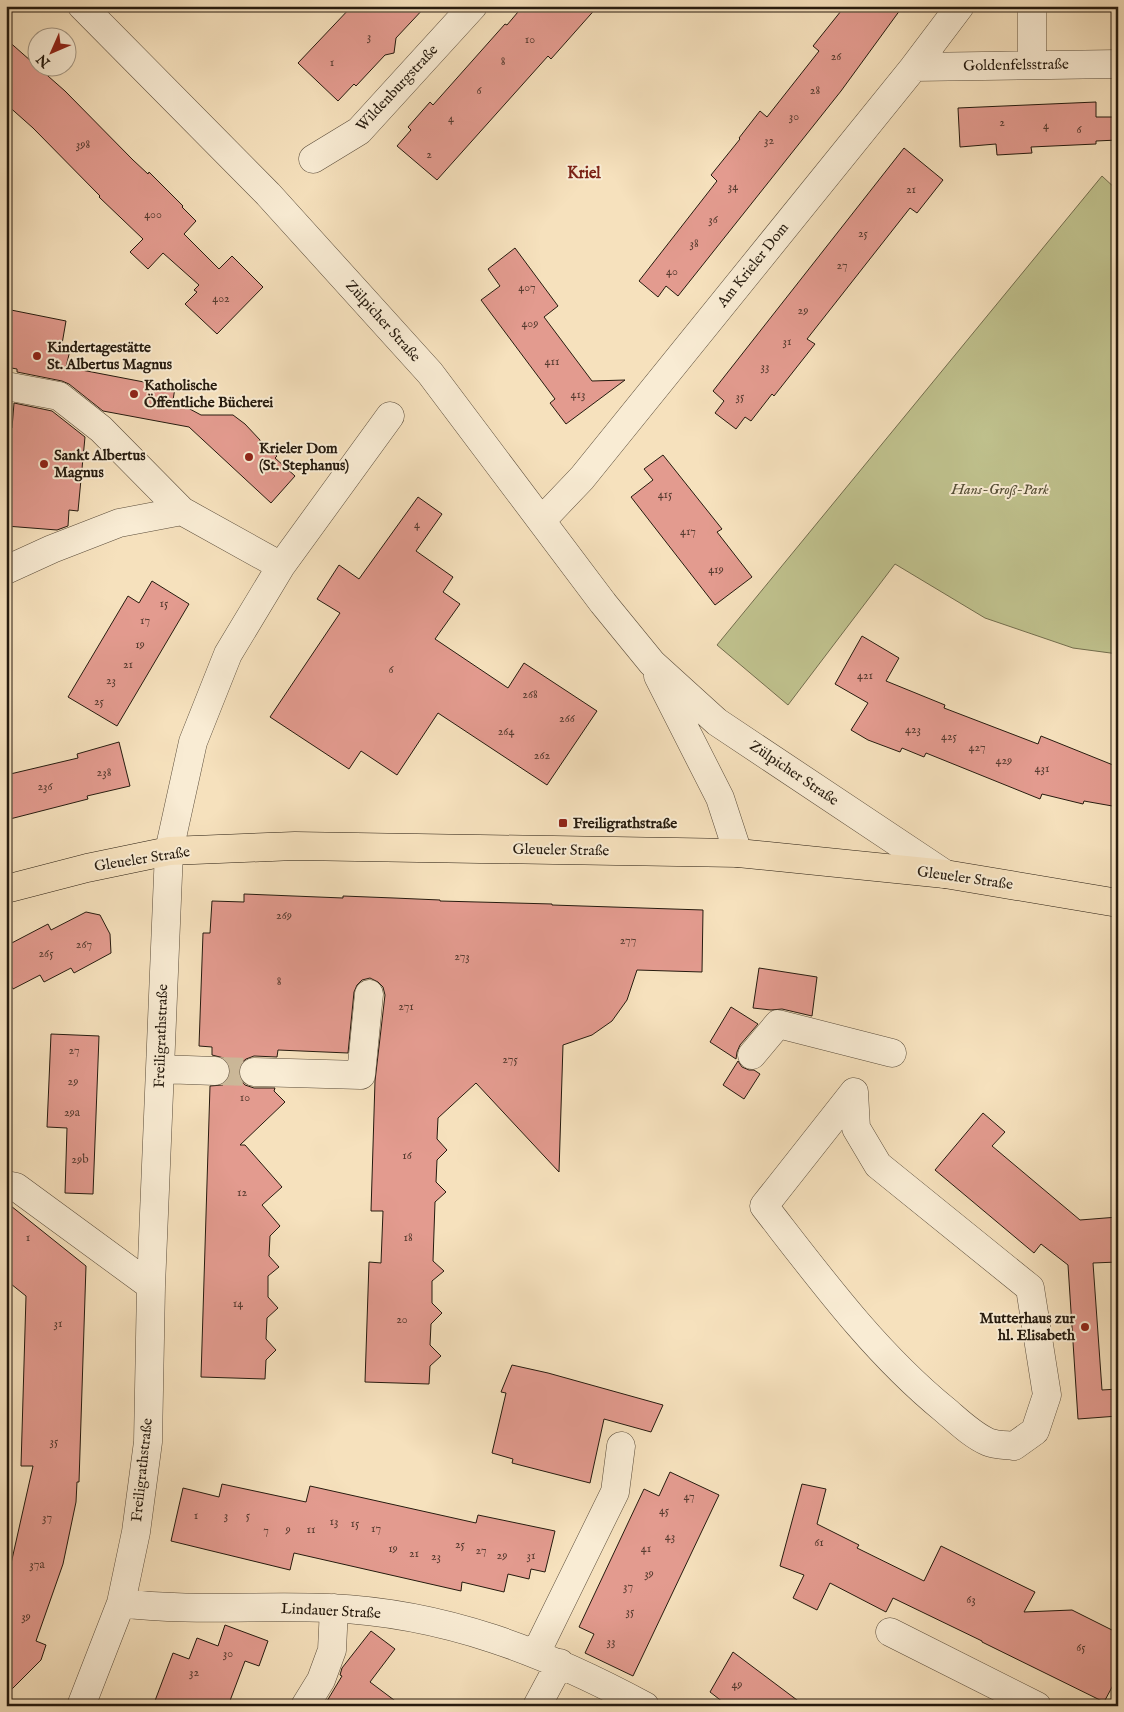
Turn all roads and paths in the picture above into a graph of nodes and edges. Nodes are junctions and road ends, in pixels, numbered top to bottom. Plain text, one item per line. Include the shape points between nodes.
1 (82, 6) edge
2 (473, 6) edge
3 (960, 6) edge
4 (1032, 6) edge
5 (1118, 64) edge
6 (1032, 65) junction
7 (914, 66) junction
8 (312, 159) dead end
9 (6, 386) edge
10 (390, 416) dead end
11 (182, 511) junction
12 (542, 520) junction
13 (281, 566) junction
14 (6, 570) edge
15 (652, 664) junction
16 (169, 851) junction
17 (738, 853) junction
18 (945, 874) junction
19 (6, 889) edge
20 (1118, 903) edge
21 (368, 994) dead end
22 (892, 1053) dead end
23 (752, 1055) dead end
24 (160, 1069) junction
25 (215, 1071) tunnel mouth
26 (254, 1072) tunnel mouth
27 (854, 1092) joint
28 (6, 1185) edge
29 (151, 1286) junction
30 (621, 1446) dead end
31 (121, 1603) junction
32 (334, 1608) junction
33 (890, 1632) dead end
34 (548, 1658) junction
35 (82, 1706) edge
36 (305, 1706) edge
37 (537, 1706) edge
38 (645, 1706) edge
39 (1037, 1706) edge

1 - 12 street, Zülpicher Straße via 268,194 424,366
2 - 8 street, Wildenburgstraße via 360,131
3 - 7 street, Am Krieler Dom
4 - 6 street
5 - 6 street, Goldenfelsstraße
6 - 7 street, Goldenfelsstraße
7 - 12 street, Am Krieler Dom via 582,478
9 - 11 street via 58,396 101,429
10 - 13 street, Freiligrathstraße
11 - 13 street
11 - 14 street via 119,523
12 - 15 street, Zülpicher Straße
13 - 16 street, Freiligrathstraße via 228,654 193,742
15 - 17 street, Zülpicher Straße via 720,798
15 - 18 street, Zülpicher Straße via 718,722
16 - 17 main road, Gleueler Straße via 295,846
16 - 19 main road, Gleueler Straße
16 - 24 street, Freiligrathstraße
17 - 18 main road, Gleueler Straße
18 - 20 main road, Gleueler Straße
21 - 26 street via 361,1075
22 - 23 street via 778,1024
24 - 25 street
24 - 29 street, Freiligrathstraße
27 - 27 street via 764,1206 863,1330 924,1393 988,1442 1014,1446 1035,1431 1047,1395 1030,1288 878,1165 856,1128
28 - 29 street via 16,1186
29 - 31 street, Freiligrathstraße via 148,1442 136,1532
30 - 34 street via 615,1492
31 - 32 street, Lindauer Straße via 155,1608
31 - 35 street, Freiligrathstraße
32 - 34 street, Lindauer Straße via 427,1620 488,1636
32 - 36 street via 332,1650 321,1680
33 - 39 street
34 - 37 street
34 - 38 street, Lindauer Straße

